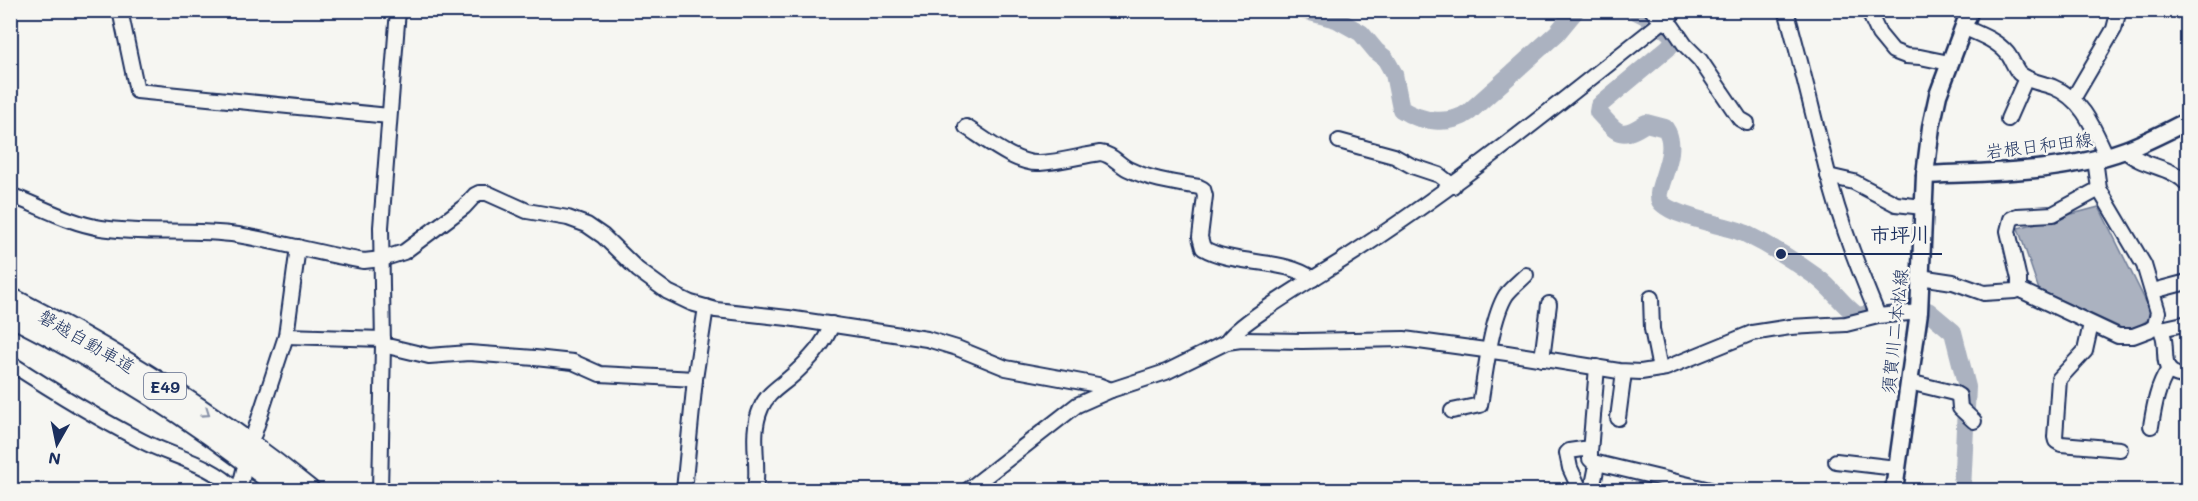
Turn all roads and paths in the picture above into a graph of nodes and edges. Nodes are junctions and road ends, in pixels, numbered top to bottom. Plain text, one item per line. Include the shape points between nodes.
1 (120, 10) edge
2 (398, 10) edge
3 (1653, 10) edge
4 (1677, 10) edge
5 (1786, 10) edge
6 (1868, 10) edge
7 (1970, 10) edge
8 (2119, 10) edge
9 (1665, 20) junction
10 (1963, 27) junction
11 (1949, 63) junction
12 (2026, 78) junction
13 (2073, 99) junction
14 (388, 116) junction
15 (2008, 118) dead end
16 (2187, 121) edge
17 (1747, 123) dead end
18 (966, 127) dead end
19 (1339, 141) dead end
20 (2125, 150) junction
21 (2101, 157) junction
22 (1925, 175) junction
23 (1828, 176) junction
24 (2185, 178) edge
25 (1453, 186) junction
26 (2099, 189) junction
27 (11, 196) edge
28 (1923, 207) junction
29 (298, 247) junction
30 (382, 259) junction
31 (1526, 275) dead end
32 (1920, 277) junction
33 (1313, 279) junction
34 (2187, 282) edge
35 (2018, 289) junction
36 (2153, 291) junction
37 (10, 298) edge
38 (1651, 298) dead end
39 (1549, 304) dead end
40 (706, 307) junction
41 (1918, 312) junction
42 (10, 315) edge
43 (1878, 316) junction
44 (2187, 323) edge
45 (832, 324) junction
46 (2091, 324) junction
47 (2159, 326) junction
48 (285, 336) junction
49 (383, 342) junction
50 (1227, 342) junction
51 (1490, 351) junction
52 (1542, 359) junction
53 (10, 363) edge
54 (1597, 367) junction
55 (1660, 369) junction
56 (2168, 371) junction
57 (1624, 372) junction
58 (2187, 376) edge
59 (695, 380) junction
60 (1908, 382) junction
61 (1111, 390) junction
62 (1452, 411) dead end
63 (1618, 418) dead end
64 (1974, 421) dead end
65 (2151, 426) dead end
66 (254, 434) dead end
67 (1590, 448) junction
68 (2120, 449) dead end
69 (1836, 461) dead end
70 (1597, 465) junction
71 (1896, 468) junction
72 (244, 470) dead end
73 (237, 490) edge
74 (284, 490) edge
75 (309, 490) edge
76 (380, 490) edge
77 (684, 490) edge
78 (755, 490) edge
79 (968, 490) edge
80 (1580, 490) edge
81 (1592, 490) edge
82 (1710, 490) edge
83 (1894, 490) edge

1 - 14 street via 137,92
2 - 14 street
3 - 9 street
4 - 9 street
5 - 23 street
6 - 11 street via 1879,34 1893,51
7 - 10 main road, 須賀川二本松線
8 - 13 street via 2114,29
9 - 17 street
9 - 25 street
10 - 11 main road, 須賀川二本松線
10 - 12 street via 1996,43
11 - 22 main road, 須賀川二本松線 via 1931,127
12 - 13 street
12 - 15 street
13 - 21 street via 2083,111
14 - 30 street
16 - 20 main road, 岩根日和田線
18 - 33 street via 1028,162 1039,164 1108,154 1118,164 1144,176 1199,187 1205,196 1200,237 1203,248 1300,271
19 - 25 street via 1394,156 1439,175
20 - 21 main road, 岩根日和田線
20 - 24 street via 2132,157
21 - 22 main road, 岩根日和田線 via 2041,168
21 - 26 street
22 - 28 main road, 須賀川二本松線
23 - 28 street via 1854,182 1896,204
23 - 43 street
25 - 33 street
26 - 35 street via 2053,214 2011,219 2008,231
26 - 36 street via 2144,265
27 - 29 street via 99,228 211,232
28 - 32 main road, 須賀川二本松線
29 - 30 street via 364,261
29 - 48 street
30 - 40 street via 404,252 475,195 488,193 527,211 587,225 668,292
30 - 49 street
31 - 51 street via 1506,295
32 - 35 street via 1953,282 1983,293
32 - 41 main road, 須賀川二本松線
33 - 50 street via 1230,336
34 - 36 street
35 - 46 street
36 - 47 street
37 -> 75 highway, 磐越自動車道 / E49 via 92,341 184,398
38 - 55 street
39 - 52 street
40 - 45 street
40 - 59 street
41 - 43 street
41 - 60 main road, 須賀川二本松線
42 - 74 highway, 磐越自動車道 / E49 via 141,388
43 - 55 street via 1846,324 1752,333
44 - 47 street
45 - 61 street via 927,339 1006,368
45 - 78 street via 822,345 766,398 760,409 754,439 758,477
46 - 47 street via 2118,336 2133,336
46 - 68 street via 2085,351 2058,379 2055,437 2061,444
47 - 56 street via 2166,345
48 - 49 street
48 - 66 street
49 - 59 street via 429,356 469,353 535,358 569,362 600,374
49 - 76 street
50 - 51 street via 1404,339
50 - 61 street via 1166,372
51 - 52 street
51 - 62 street via 1480,405
52 - 54 street
53 - 73 street via 144,442 219,476
54 - 57 street
54 - 67 street
55 - 57 street
56 - 58 street
56 - 65 street via 2154,405
57 - 63 street
59 - 77 street
60 - 64 street via 1954,393 1959,396 1960,408
60 - 71 main road, 須賀川二本松線
61 - 79 street via 1077,405
67 - 70 street via 1590,459
67 - 80 street via 1567,453
69 - 71 street
70 - 81 street
70 - 82 street
71 - 83 main road, 須賀川二本松線
72 - 73 street

